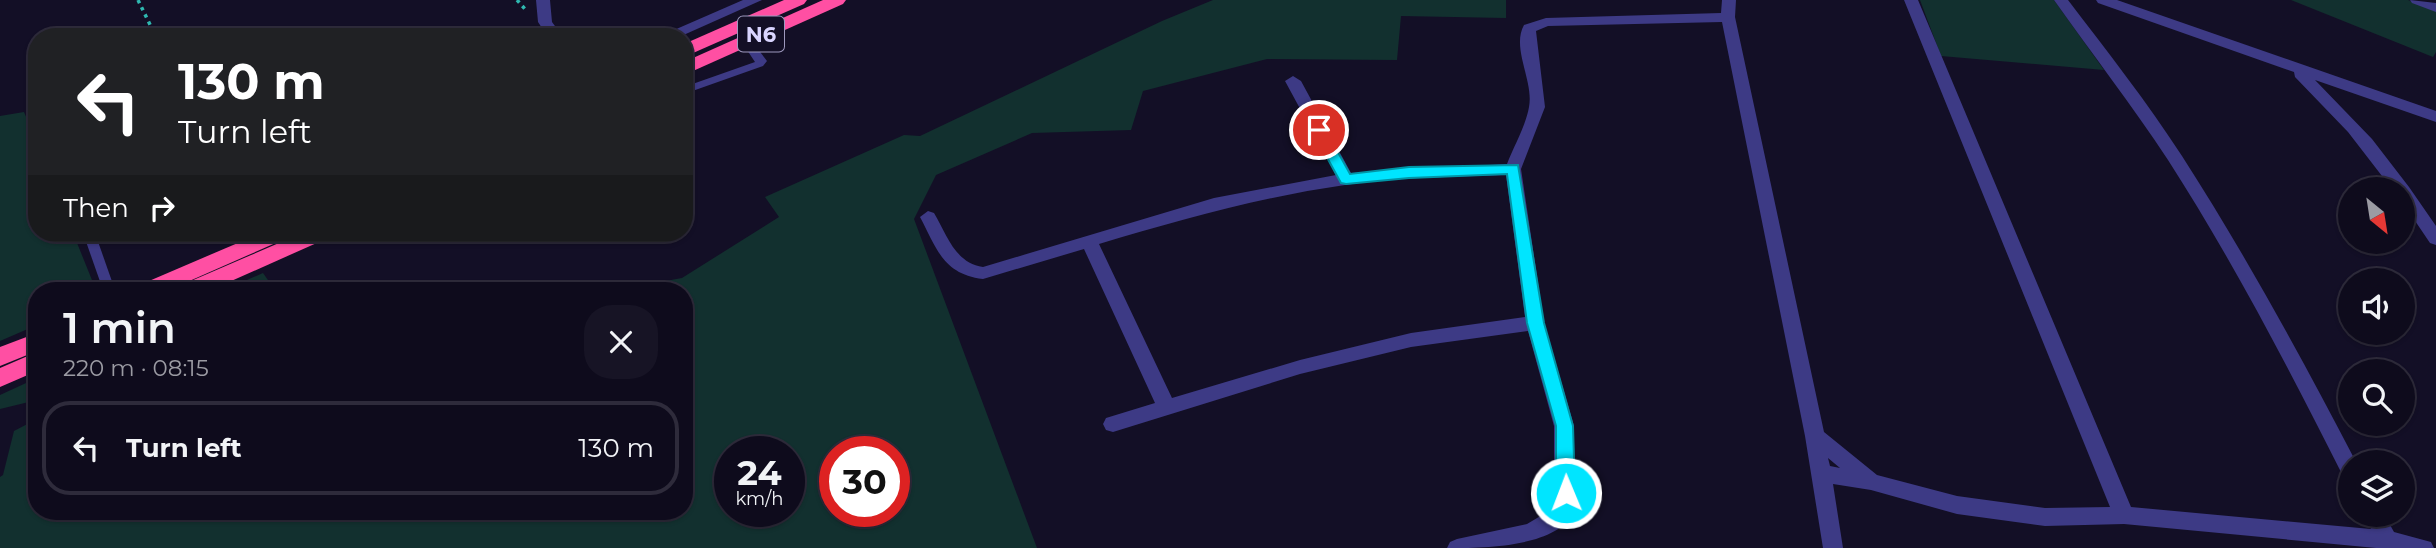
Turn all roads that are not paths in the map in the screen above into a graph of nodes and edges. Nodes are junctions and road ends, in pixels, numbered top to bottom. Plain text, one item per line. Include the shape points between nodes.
1 (544, 0) edge
2 (755, 0) edge
3 (798, 0) edge
4 (837, 0) edge
5 (1911, 0) edge
6 (2061, 0) edge
7 (2103, 0) edge
8 (2417, 0) edge
9 (2436, 8) edge
10 (1728, 9) edge
11 (549, 28) edge
12 (687, 28) edge
13 (746, 41) junction
14 (693, 47) edge
15 (693, 65) edge
16 (2295, 69) junction
17 (1293, 81) dead end
18 (693, 88) edge
19 (2436, 117) edge
20 (1513, 169) junction
21 (2393, 177) edge
22 (1346, 179) junction
23 (2415, 209) edge
24 (928, 216) dead end
25 (2436, 239) edge
26 (92, 242) edge
27 (259, 242) edge
28 (301, 242) edge
29 (1090, 243) junction
30 (106, 282) edge
31 (168, 282) edge
32 (210, 282) edge
33 (1535, 323) junction
34 (28, 345) edge
35 (0, 357) edge
36 (28, 365) edge
37 (0, 378) edge
38 (1167, 408) junction
39 (1113, 424) dead end
40 (1815, 436) junction
41 (2340, 450) edge
42 (1819, 473) junction
43 (1871, 482) junction
44 (2124, 515) junction
45 (2380, 527) edge
46 (2387, 540) junction
47 (1457, 548) edge
48 (1833, 548) edge
49 (2424, 548) edge

1 - 11 street
2 - 12 street
3 - 14 highway, N6
4 - 13 highway, N6
5 - 44 street
6 - 41 street via 2141,106 2190,181 2275,325
7 - 16 street
8 - 9 street
10 - 20 street via 1546,22 1530,28 1527,36 1537,107
10 - 40 street
13 - 15 highway, N6
13 - 18 lane via 762,61 759,64
16 - 19 street
16 - 21 street via 2368,142
17 - 22 street
20 - 22 street
20 - 33 street
22 - 29 street via 1214,204
23 - 25 street
24 - 29 street via 955,264 969,273
26 - 30 lane
27 - 31 highway
28 - 32 highway
29 - 38 street
33 - 38 street via 1411,340 1300,367
33 - 47 street via 1564,426 1564,512 1554,523 1540,528
34 - 35 highway
36 - 37 highway
38 - 39 street
40 - 42 street
40 - 43 street
42 - 43 street
42 - 48 street
43 - 44 street via 1957,505 2045,517
44 - 46 street
45 - 46 street
46 - 49 street

